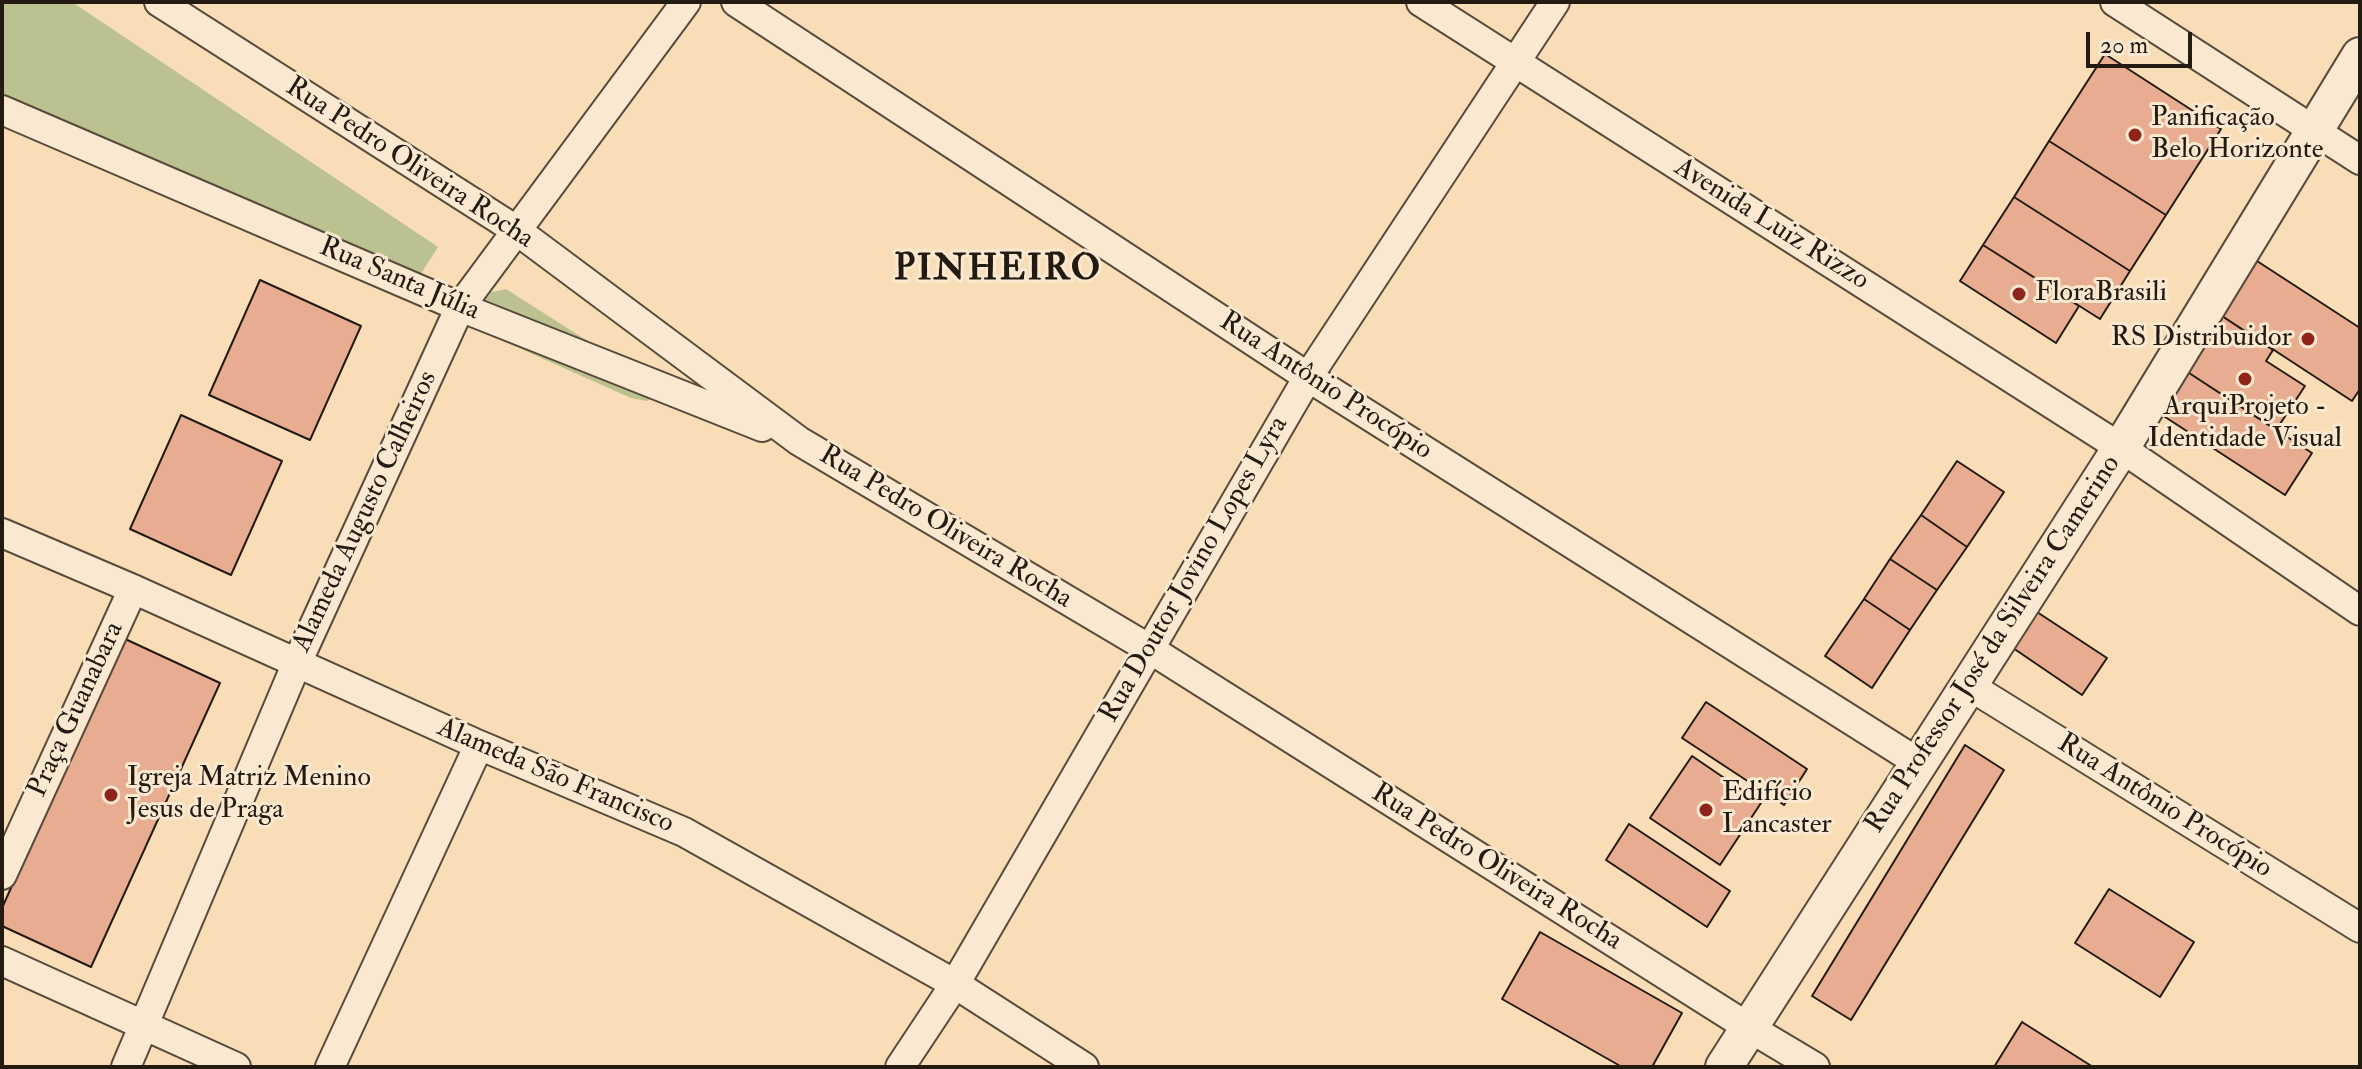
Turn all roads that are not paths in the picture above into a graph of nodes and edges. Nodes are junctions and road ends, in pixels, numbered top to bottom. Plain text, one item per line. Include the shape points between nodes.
1 (159, 2) edge
2 (686, 2) edge
3 (736, 2) edge
4 (1421, 2) edge
5 (1555, 2) edge
6 (2115, 2) edge
7 (2360, 56) edge
8 (1517, 63) junction
9 (2, 110) edge
10 (2313, 130) junction
11 (2360, 160) edge
12 (516, 230) junction
13 (460, 307) junction
14 (1308, 377) junction
15 (799, 441) junction
16 (2121, 448) junction
17 (2, 533) edge
18 (133, 589) junction
19 (2360, 611) edge
20 (1148, 648) junction
21 (296, 665) junction
22 (1968, 685) junction
23 (479, 745) junction
24 (1919, 763) junction
25 (2, 875) edge
26 (2360, 928) edge
27 (2, 961) edge
28 (955, 984) junction
29 (144, 1026) junction
30 (1748, 1027) junction
31 (126, 1067) edge
32 (236, 1067) edge
33 (330, 1067) edge
34 (900, 1067) edge
35 (1084, 1067) edge
36 (1724, 1067) edge
37 (1815, 1067) edge

1 - 12 street, Rua Pedro Oliveira Rocha
2 - 12 street, Alameda Augusto Calheiros
3 - 14 street, Rua Antônio Procópio
4 - 8 street, Avenida Luiz Rizzo
5 - 8 street, Rua Doutor Jovino Lopes Lyra
6 - 10 street
7 - 10 street, Rua Professor José da Silveira Camerino
8 - 14 street, Rua Doutor Jovino Lopes Lyra
8 - 16 street, Avenida Luiz Rizzo
9 - 13 street, Rua Santa Júlia
10 - 11 street
10 - 16 street, Rua Professor José da Silveira Camerino
12 - 13 street, Alameda Augusto Calheiros
12 - 15 street, Rua Pedro Oliveira Rocha
13 - 15 street, Rua Santa Júlia
13 - 21 street, Alameda Augusto Calheiros
14 - 20 street, Rua Doutor Jovino Lopes Lyra
14 - 24 street, Rua Antônio Procópio
15 - 20 street, Rua Pedro Oliveira Rocha
16 - 19 street, Avenida Luiz Rizzo
16 - 22 street, Rua Professor José da Silveira Camerino
17 - 18 street, Alameda São Francisco
18 - 21 street, Alameda São Francisco
18 - 25 street, Praça Guanabara
20 - 28 street, Rua Doutor Jovino Lopes Lyra
20 - 30 street, Rua Pedro Oliveira Rocha
21 - 23 street, Alameda São Francisco
21 - 29 street, Alameda Augusto Calheiros
22 - 24 street, Rua Professor José da Silveira Camerino
22 - 26 street, Rua Antônio Procópio
23 - 28 street, Alameda São Francisco via 684,832
23 - 33 street
24 - 30 street, Rua Professor José da Silveira Camerino
27 - 29 street
28 - 34 street, Rua Doutor Jovino Lopes Lyra
28 - 35 street, Alameda São Francisco
29 - 31 street, Alameda Augusto Calheiros
29 - 32 street
30 - 36 street, Rua Professor José da Silveira Camerino
30 - 37 street, Rua Pedro Oliveira Rocha

